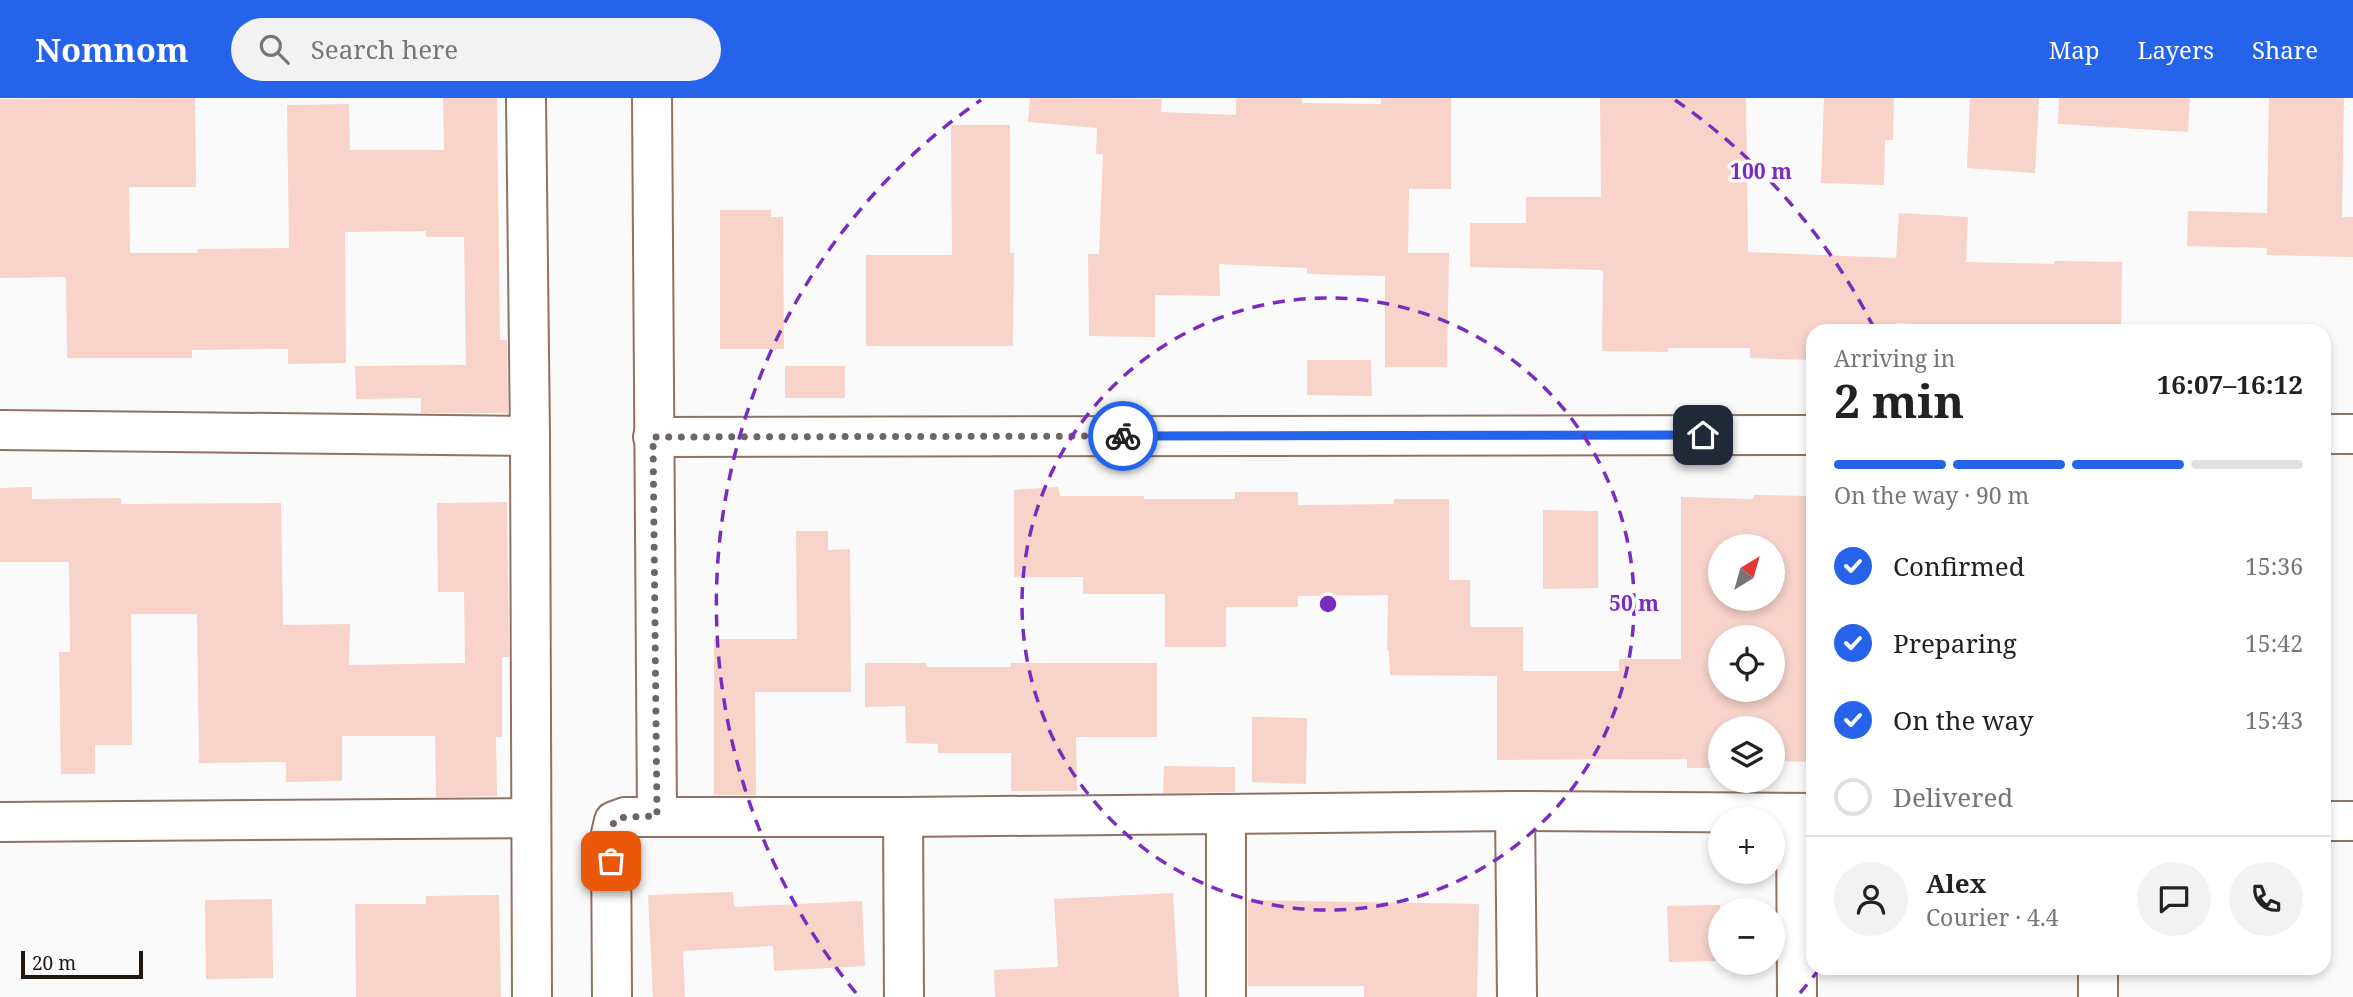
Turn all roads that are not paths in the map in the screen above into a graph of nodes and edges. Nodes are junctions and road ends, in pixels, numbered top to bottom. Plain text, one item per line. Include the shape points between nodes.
1 (526, 98) edge
2 (652, 98) edge
3 (0, 430) edge
4 (2331, 434) edge
5 (2353, 434) edge
6 (1806, 435) edge
7 (530, 436) junction
8 (653, 437) junction
9 (1515, 811) junction
10 (1804, 813) edge
11 (1226, 814) junction
12 (657, 816) junction
13 (903, 817) junction
14 (531, 818) junction
15 (0, 821) edge
16 (2331, 821) edge
17 (2353, 821) edge
18 (2098, 975) edge
19 (532, 997) edge
20 (612, 997) edge
21 (904, 997) edge
22 (1226, 997) edge
23 (1517, 997) edge
24 (1797, 997) edge
25 (2098, 997) edge

1 - 7 street
2 - 8 street
3 - 7 street
4 - 5 street
6 - 8 street
7 - 14 street
8 - 12 street
9 - 10 street
9 - 11 street
9 - 23 street
10 - 24 street
11 - 13 street
11 - 22 street
12 - 13 street
12 - 20 street via 614,821
13 - 21 street
14 - 15 street
14 - 19 street
16 - 17 street
18 - 25 street

